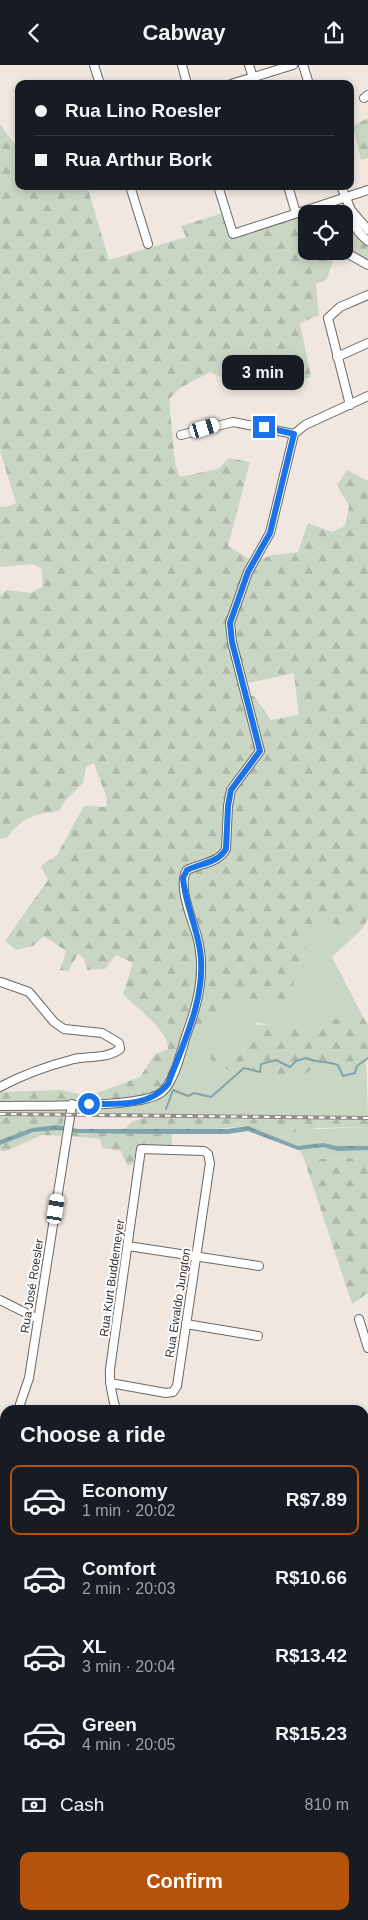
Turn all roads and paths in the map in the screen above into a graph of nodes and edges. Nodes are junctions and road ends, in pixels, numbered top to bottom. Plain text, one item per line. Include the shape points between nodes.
1 (94, 65) edge
2 (182, 65) edge
3 (249, 65) edge
4 (292, 65) edge
5 (303, 65) edge
6 (99, 80) edge
7 (186, 80) edge
8 (254, 80) edge
9 (308, 80) edge
10 (131, 190) edge
11 (219, 190) edge
12 (289, 190) edge
13 (342, 190) edge
14 (368, 190) edge
15 (344, 197) junction
16 (324, 205) edge
17 (296, 213) joint
18 (354, 215) junction
19 (368, 230) edge
20 (368, 241) edge
21 (148, 244) dead end
22 (353, 256) edge
23 (368, 265) edge
24 (368, 295) edge
25 (368, 343) edge
26 (337, 357) junction
27 (368, 397) edge
28 (350, 405) junction
29 (294, 434) junction
30 (181, 435) dead end
31 (1, 983) edge
32 (0, 1087) edge
33 (72, 1104) junction
34 (0, 1106) edge
35 (208, 1154) joint
36 (128, 1245) junction
37 (196, 1256) junction
38 (259, 1267) dead end
39 (0, 1300) edge
40 (38, 1319) junction
41 (359, 1319) dead end
42 (186, 1324) junction
43 (258, 1336) dead end
44 (368, 1348) edge
45 (110, 1383) junction
46 (20, 1405) edge
47 (115, 1405) edge

1 - 6 street
2 - 7 street
3 - 8 street
4 - 8 street
5 - 9 street
10 - 21 street
11 - 17 street via 233,234
12 - 17 street
13 - 15 street
14 - 15 street
15 - 16 street
15 - 18 street
18 - 19 street
18 - 20 street via 357,229
22 - 23 street
24 - 26 street via 340,307 328,318
25 - 26 street
26 - 28 street
27 - 28 street
28 - 29 street via 305,425
29 - 30 street via 232,422
29 - 33 street via 270,533 248,572 230,623 260,751 231,790 226,849 218,859 187,870 183,878 200,947 202,970 189,1027 168,1084 157,1095 130,1103
31 - 32 street via 29,992 64,1029 102,1033 119,1043 120,1049 30,1071
33 - 34 street
33 - 40 street, Rua José Roesler
35 - 36 street, Rua Kurt Buddemeyer via 204,1151 142,1149
35 - 37 street, Rua Ewaldo Jungton via 210,1163
36 - 37 street
36 - 45 street, Rua Kurt Buddemeyer
37 - 38 street
37 - 42 street, Rua Ewaldo Jungton
39 - 40 street
40 - 46 street, Rua José Roesler via 27,1388
41 - 44 street
42 - 43 street
42 - 45 street, Rua Ewaldo Jungton via 173,1392
45 - 47 street, Rua Kurt Buddemeyer

